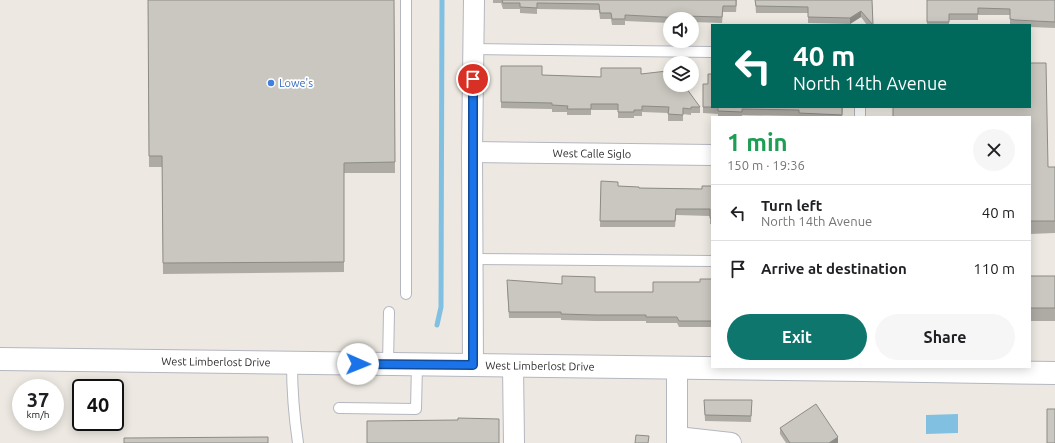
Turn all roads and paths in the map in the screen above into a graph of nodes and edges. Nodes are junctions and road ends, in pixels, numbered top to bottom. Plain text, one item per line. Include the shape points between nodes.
1 (406, 0) edge
2 (474, 0) edge
3 (473, 49) junction
4 (711, 52) edge
5 (472, 152) junction
6 (711, 155) edge
7 (472, 259) junction
8 (711, 261) edge
9 (406, 294) dead end
10 (389, 312) dead end
11 (0, 359) edge
12 (292, 363) junction
13 (388, 364) junction
14 (417, 364) junction
15 (473, 365) junction
16 (513, 366) junction
17 (677, 368) junction
18 (863, 368) edge
19 (1055, 373) edge
20 (339, 408) dead end
21 (677, 440) edge
22 (298, 443) edge
23 (514, 443) edge
24 (731, 443) edge

1 - 9 lane
2 - 3 street
3 - 4 lane
3 - 5 street
5 - 6 street, West Calle Siglo
5 - 7 street
7 - 8 lane
7 - 15 street
10 - 13 lane
11 - 12 street, West Limberlost Drive
12 - 13 street, West Limberlost Drive
12 - 22 lane
13 - 14 street, West Limberlost Drive
14 - 15 street, West Limberlost Drive
14 - 20 lane via 416,409
15 - 16 street, West Limberlost Drive
16 - 17 street, West Limberlost Drive
16 - 23 street
17 - 18 street, West Limberlost Drive
17 - 21 street
18 - 19 street, West Limberlost Drive
21 - 24 street

